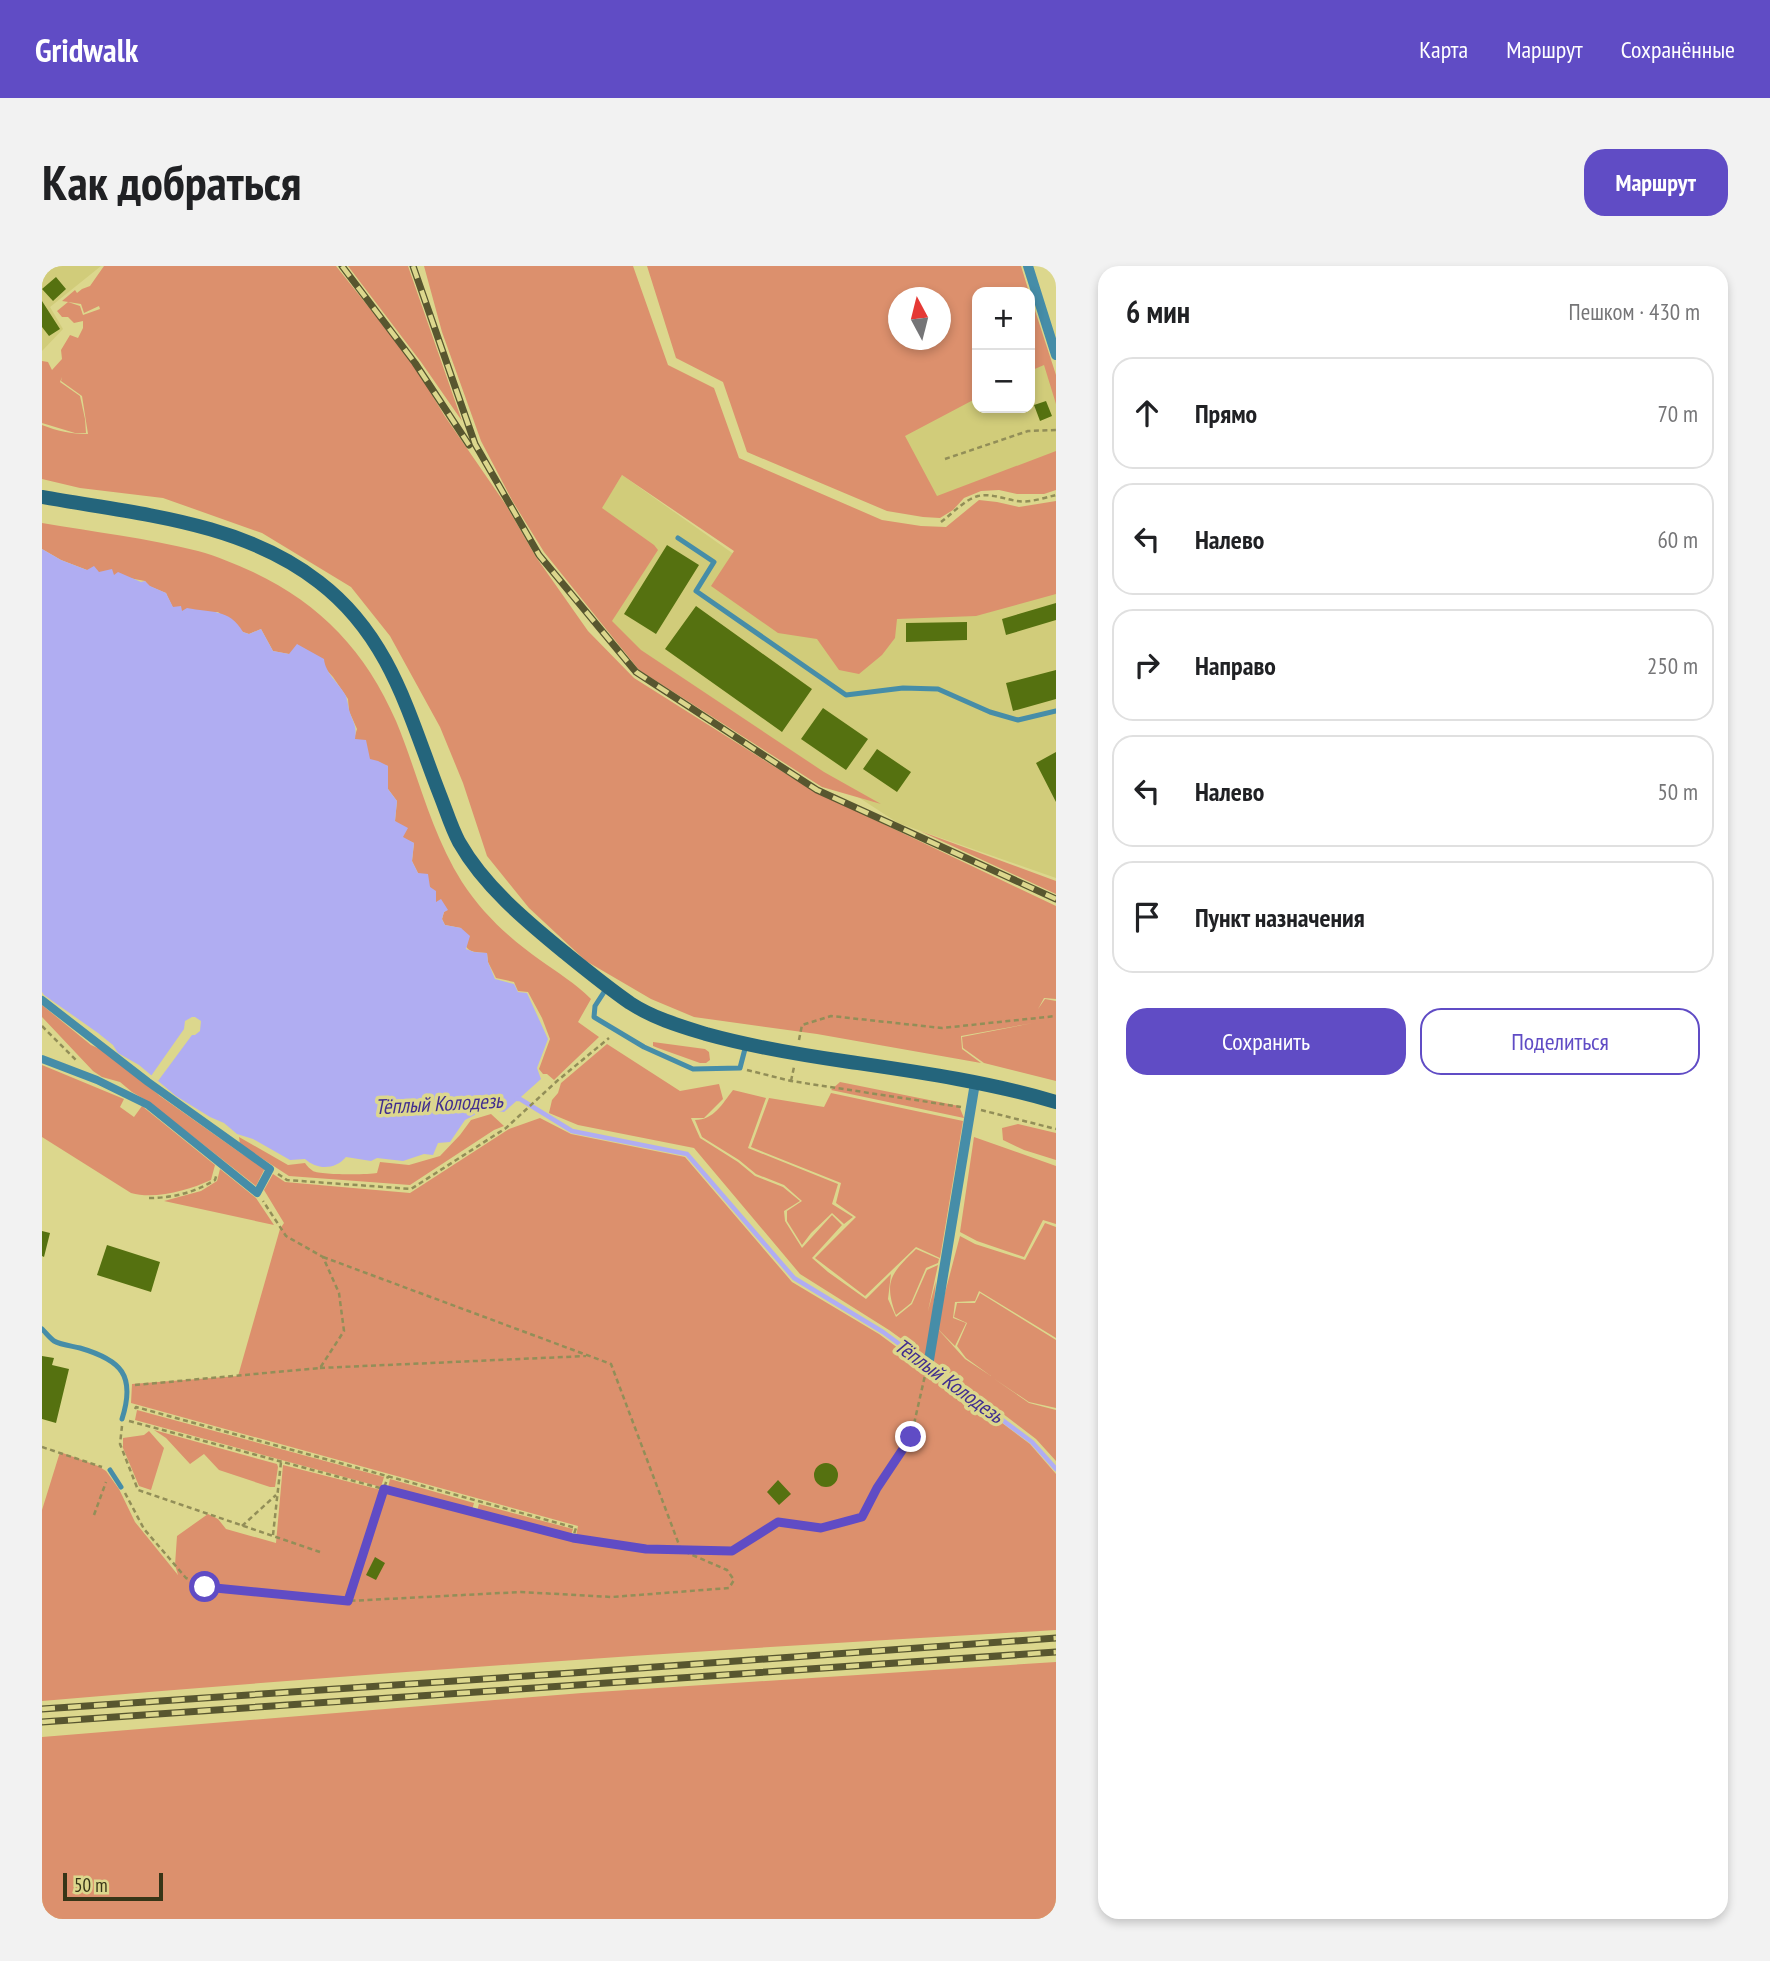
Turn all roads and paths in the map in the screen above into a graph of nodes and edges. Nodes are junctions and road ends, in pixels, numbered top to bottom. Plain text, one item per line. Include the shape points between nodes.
1 (1028, 266) edge
2 (1056, 355) edge
3 (1056, 430) edge
4 (946, 459) dead end
5 (1056, 495) edge
6 (42, 498) edge
7 (942, 522) dead end
8 (678, 538) dead end
9 (1056, 711) edge
10 (607, 986) junction
11 (42, 1000) edge
12 (1056, 1016) edge
13 (42, 1026) edge
14 (617, 1031) junction
15 (746, 1045) junction
16 (797, 1054) junction
17 (42, 1059) edge
18 (78, 1062) dead end
19 (740, 1068) junction
20 (791, 1081) junction
21 (975, 1083) junction
22 (1056, 1102) edge
23 (971, 1108) junction
24 (1056, 1129) edge
25 (219, 1162) junction
26 (270, 1168) junction
27 (257, 1192) junction
28 (149, 1198) dead end
29 (323, 1257) junction
30 (42, 1329) edge
31 (590, 1356) junction
32 (928, 1365) joint
33 (320, 1368) junction
34 (126, 1386) junction
35 (122, 1419) junction
36 (132, 1422) junction
37 (42, 1447) edge
38 (281, 1462) junction
39 (110, 1470) junction
40 (388, 1476) junction
41 (121, 1487) joint
42 (384, 1489) junction
43 (278, 1494) junction
44 (94, 1515) dead end
45 (242, 1526) junction
46 (273, 1535) junction
47 (573, 1538) junction
48 (681, 1550) junction
49 (320, 1552) dead end
50 (348, 1601) junction

1 - 2 street
3 - 4 path via 1028,431
5 - 7 path via 1020,501 980,495
6 - 10 main road via 190,523 240,537 320,582 380,648 402,692 459,841 486,881
8 - 9 lane via 714,562 696,591 846,695 938,689 1018,720
10 - 14 lane via 594,1017
10 - 15 main road via 672,1024
11 - 26 street
12 - 16 path via 942,1028 831,1016 802,1025
13 - 18 path
14 - 19 lane via 693,1069
14 - 26 path via 506,1128 411,1189 287,1180
15 - 16 main road
15 - 19 lane
16 - 20 path
16 - 21 main road
17 - 25 street via 148,1105
19 - 20 path
20 - 23 path
21 - 22 main road
21 - 23 street
23 - 24 path
23 - 32 street
25 - 27 street
25 - 28 path via 215,1180 200,1189
26 - 27 street
27 - 29 path via 286,1236
29 - 31 path
29 - 33 path via 339,1293 344,1331
30 - 34 lane via 55,1341 104,1355 122,1371
31 - 33 path
31 - 48 path via 611,1364
32 - 48 path via 911,1437 862,1517 821,1528 778,1522 732,1551
33 - 34 path
34 - 35 lane
35 - 36 path
35 - 45 path via 120,1444 138,1490
36 - 38 path
36 - 40 path via 136,1407
37 - 39 path
38 - 42 path
38 - 43 path
39 - 41 lane
39 - 44 path
40 - 42 path
40 - 47 path via 576,1528
41 - 50 path via 144,1529 186,1578 205,1587
42 - 47 path
42 - 50 path
43 - 45 path
43 - 46 path
45 - 46 path
46 - 49 path
47 - 48 path
48 - 50 path via 727,1570 734,1580 729,1588 612,1597 521,1592

